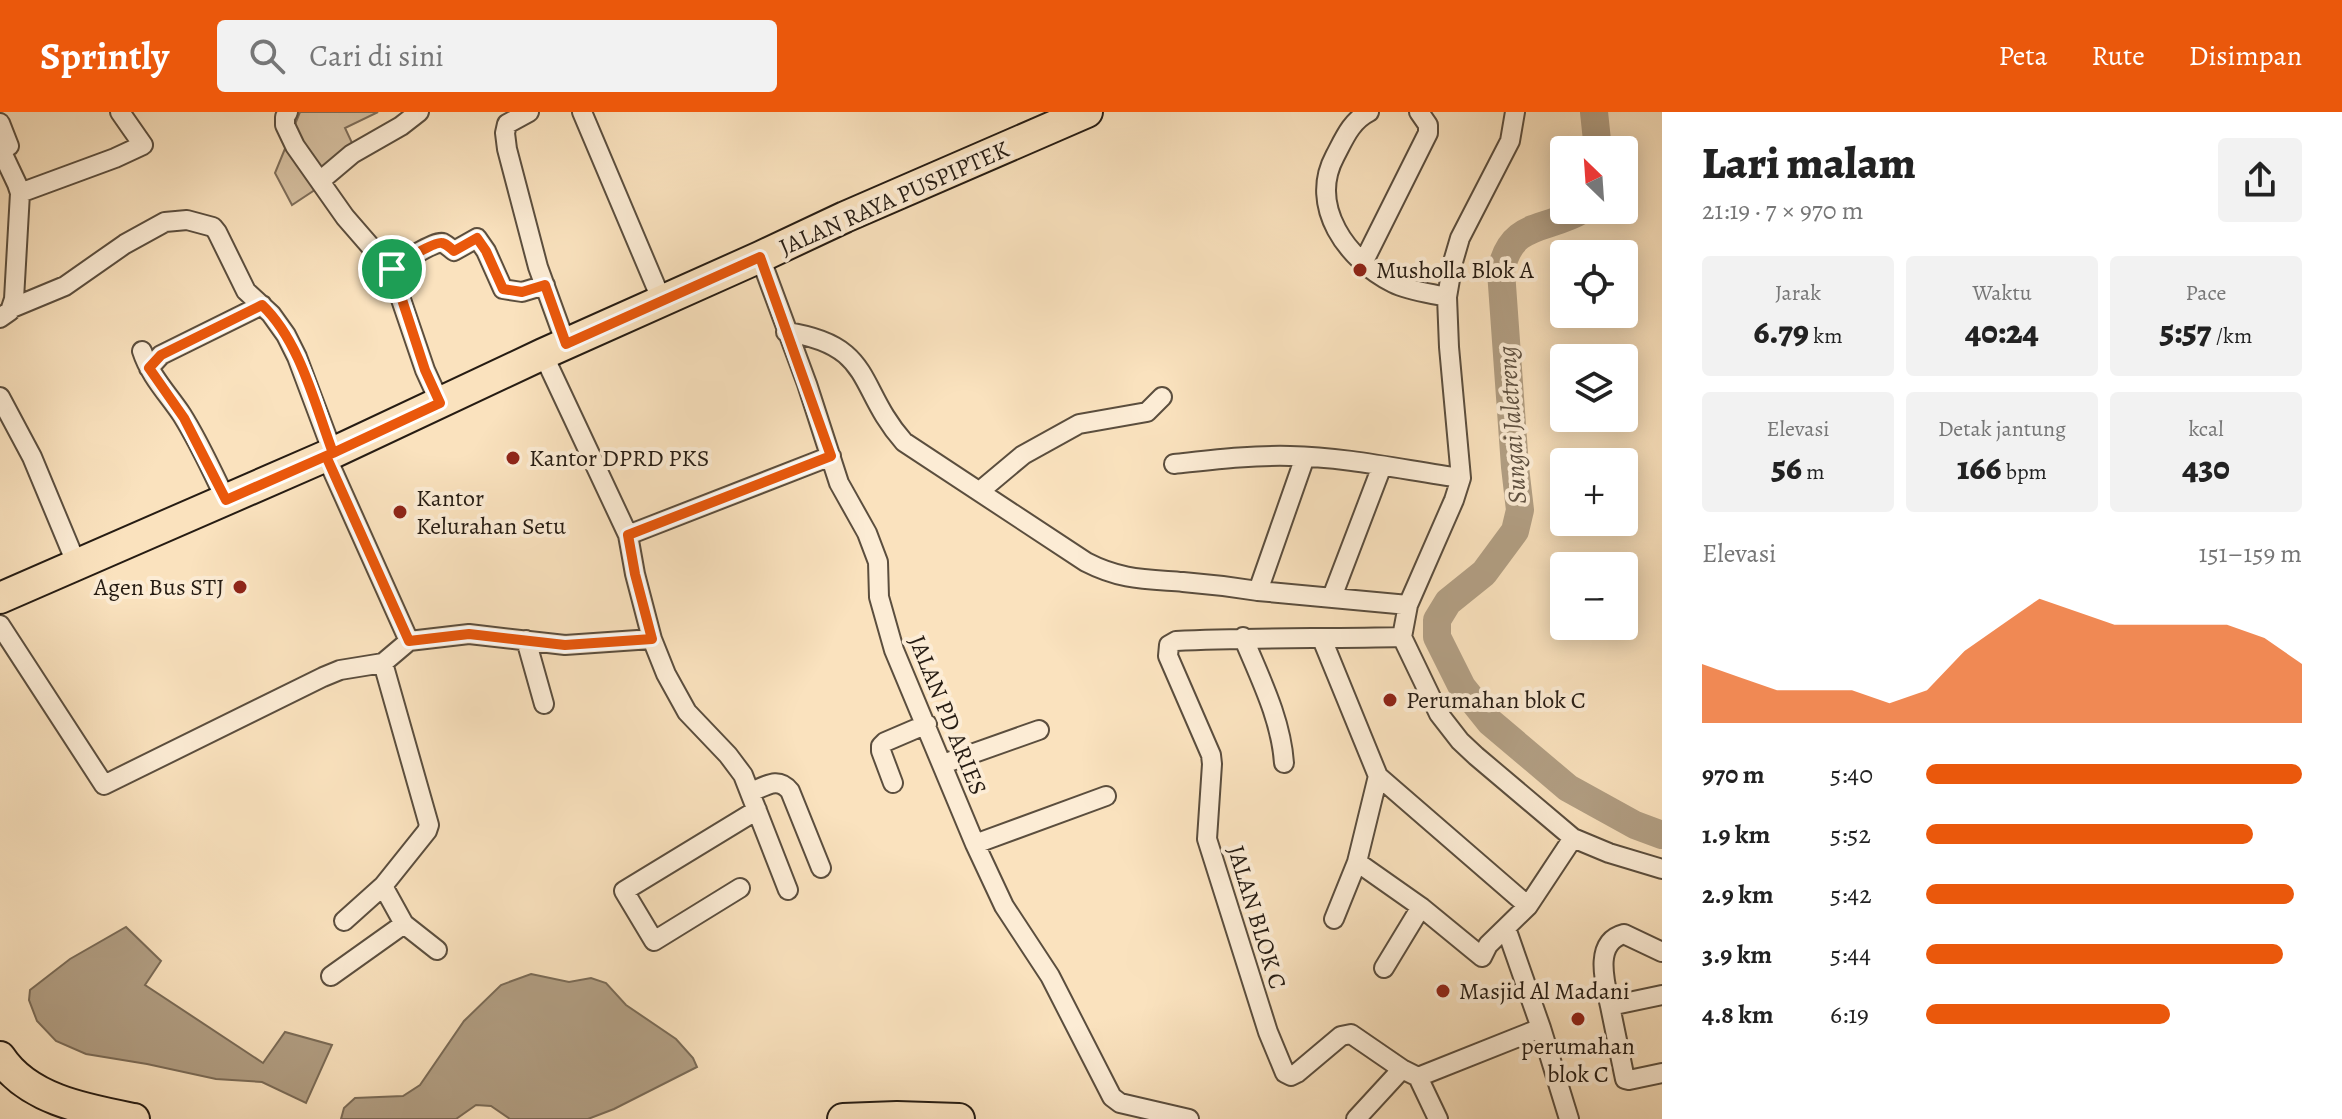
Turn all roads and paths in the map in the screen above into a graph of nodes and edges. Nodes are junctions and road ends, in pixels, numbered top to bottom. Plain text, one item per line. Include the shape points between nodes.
1 (120, 112) edge
2 (288, 112) edge
3 (419, 112) edge
4 (529, 112) edge
5 (582, 112) edge
6 (1369, 112) edge
7 (1419, 112) edge
8 (1515, 112) edge
9 (1083, 113) edge
10 (0, 123) edge
11 (3, 149) edge
12 (320, 181) junction
13 (20, 193) junction
14 (760, 257) junction
15 (1363, 263) junction
16 (391, 270) junction
17 (545, 285) junction
18 (1447, 297) junction
19 (662, 301) junction
20 (262, 305) junction
21 (6, 313) edge
22 (786, 332) junction
23 (555, 349) junction
24 (0, 397) edge
25 (1162, 397) dead end
26 (440, 403) junction
27 (330, 455) junction
28 (831, 456) junction
29 (1305, 457) junction
30 (1174, 464) dead end
31 (1382, 466) junction
32 (1461, 478) junction
33 (980, 491) junction
34 (226, 500) junction
35 (628, 535) junction
36 (77, 565) junction
37 (1258, 591) junction
38 (1332, 597) junction
39 (0, 598) edge
40 (1408, 605) junction
41 (0, 625) edge
42 (1243, 637) junction
43 (1402, 637) junction
44 (652, 639) junction
45 (1322, 639) junction
46 (526, 640) junction
47 (409, 641) junction
48 (383, 663) junction
49 (544, 704) dead end
50 (927, 724) junction
51 (1039, 730) dead end
52 (1284, 763) dead end
53 (943, 764) junction
54 (1378, 776) junction
55 (893, 783) dead end
56 (1106, 796) dead end
57 (754, 801) junction
58 (1573, 838) junction
59 (975, 844) junction
60 (1357, 862) junction
61 (821, 868) dead end
62 (1662, 869) edge
63 (383, 886) junction
64 (740, 888) dead end
65 (788, 890) dead end
66 (1528, 906) junction
67 (1421, 907) junction
68 (1334, 919) dead end
69 (344, 921) dead end
70 (404, 924) junction
71 (1506, 928) junction
72 (437, 950) dead end
73 (1662, 952) edge
74 (1384, 968) dead end
75 (331, 976) dead end
76 (1662, 995) edge
77 (1610, 1006) junction
78 (1541, 1028) junction
79 (0, 1057) edge
80 (1410, 1073) junction
81 (1662, 1073) edge
82 (134, 1119) edge
83 (843, 1119) edge
84 (959, 1119) edge
85 (1189, 1119) edge
86 (1356, 1119) edge
87 (1438, 1119) edge
88 (1569, 1119) edge

1 - 13 street via 143,145
2 - 12 street via 289,136
3 - 12 street
4 - 17 street via 507,124 505,141
5 - 19 street
6 - 15 street via 1353,123 1331,164 1326,186 1336,230
7 - 15 street via 1428,133
8 - 18 street via 1510,141 1460,238
9 - 14 main road, JALAN RAYA PUSPIPTEK
10 - 11 street
11 - 13 street
12 - 16 street
13 - 21 street via 15,282
14 - 19 main road, JALAN RAYA PUSPIPTEK
14 - 22 street, JALAN PD ARIES
15 - 18 street via 1396,284
16 - 17 street via 436,243 454,251 477,238 503,289 522,292
16 - 26 street
17 - 23 street
18 - 32 street
19 - 23 main road, JALAN RAYA PUSPIPTEK
20 - 21 street via 246,291 215,228 181,219 153,227 65,286
20 - 27 street via 291,346
20 - 34 street via 146,359
22 - 28 street, JALAN PD ARIES
22 - 33 street via 843,351 904,442
23 - 26 main road, JALAN RAYA PUSPIPTEK
23 - 35 street
24 - 36 street via 32,457
25 - 33 street via 1147,412 1079,424 1023,455
26 - 27 main road, JALAN RAYA PUSPIPTEK
27 - 34 main road, JALAN RAYA PUSPIPTEK
27 - 47 street
28 - 35 street
28 - 50 street, JALAN PD ARIES via 844,496 878,562 882,613
29 - 30 street
29 - 31 street
29 - 37 street
31 - 32 street
31 - 38 street
32 - 40 street
33 - 37 street via 1101,570 1133,579
34 - 36 main road, JALAN RAYA PUSPIPTEK
35 - 44 street
36 - 39 main road, JALAN RAYA PUSPIPTEK
37 - 38 street
38 - 40 street
40 - 43 street
41 - 48 street via 104,785 323,677
42 - 45 street, JALAN BLOK C
42 - 52 street via 1278,725
42 - 80 street, JALAN BLOK C via 1176,641 1169,645 1168,656 1211,755 1207,839 1268,1032 1291,1076 1348,1034
43 - 45 street, JALAN BLOK C
43 - 58 street via 1449,727
44 - 46 street via 565,645
44 - 57 street via 687,712 736,764
45 - 54 street
46 - 47 street via 469,634
46 - 49 street
47 - 48 street
48 - 63 street via 429,825
50 - 53 street, JALAN PD ARIES
50 - 55 street via 881,746
51 - 53 street
53 - 59 street, JALAN PD ARIES
54 - 60 street
54 - 66 street
56 - 59 street
57 - 61 street via 777,782 784,784
57 - 64 street via 624,891 654,941
57 - 65 street
58 - 62 street
58 - 66 street
59 - 85 street, JALAN PD ARIES via 1004,906 1050,976 1112,1097
60 - 67 street
60 - 68 street
63 - 69 street
63 - 70 street
66 - 71 street
67 - 71 street via 1482,957
67 - 74 street
70 - 72 street
70 - 75 street
71 - 78 street
73 - 77 street via 1630,936 1618,935 1607,946 1604,978
76 - 77 street
77 - 81 street via 1625,1079
78 - 80 street
78 - 88 street
79 - 82 main road via 20,1078 62,1101
80 - 86 street
80 - 87 street
83 - 84 main road

